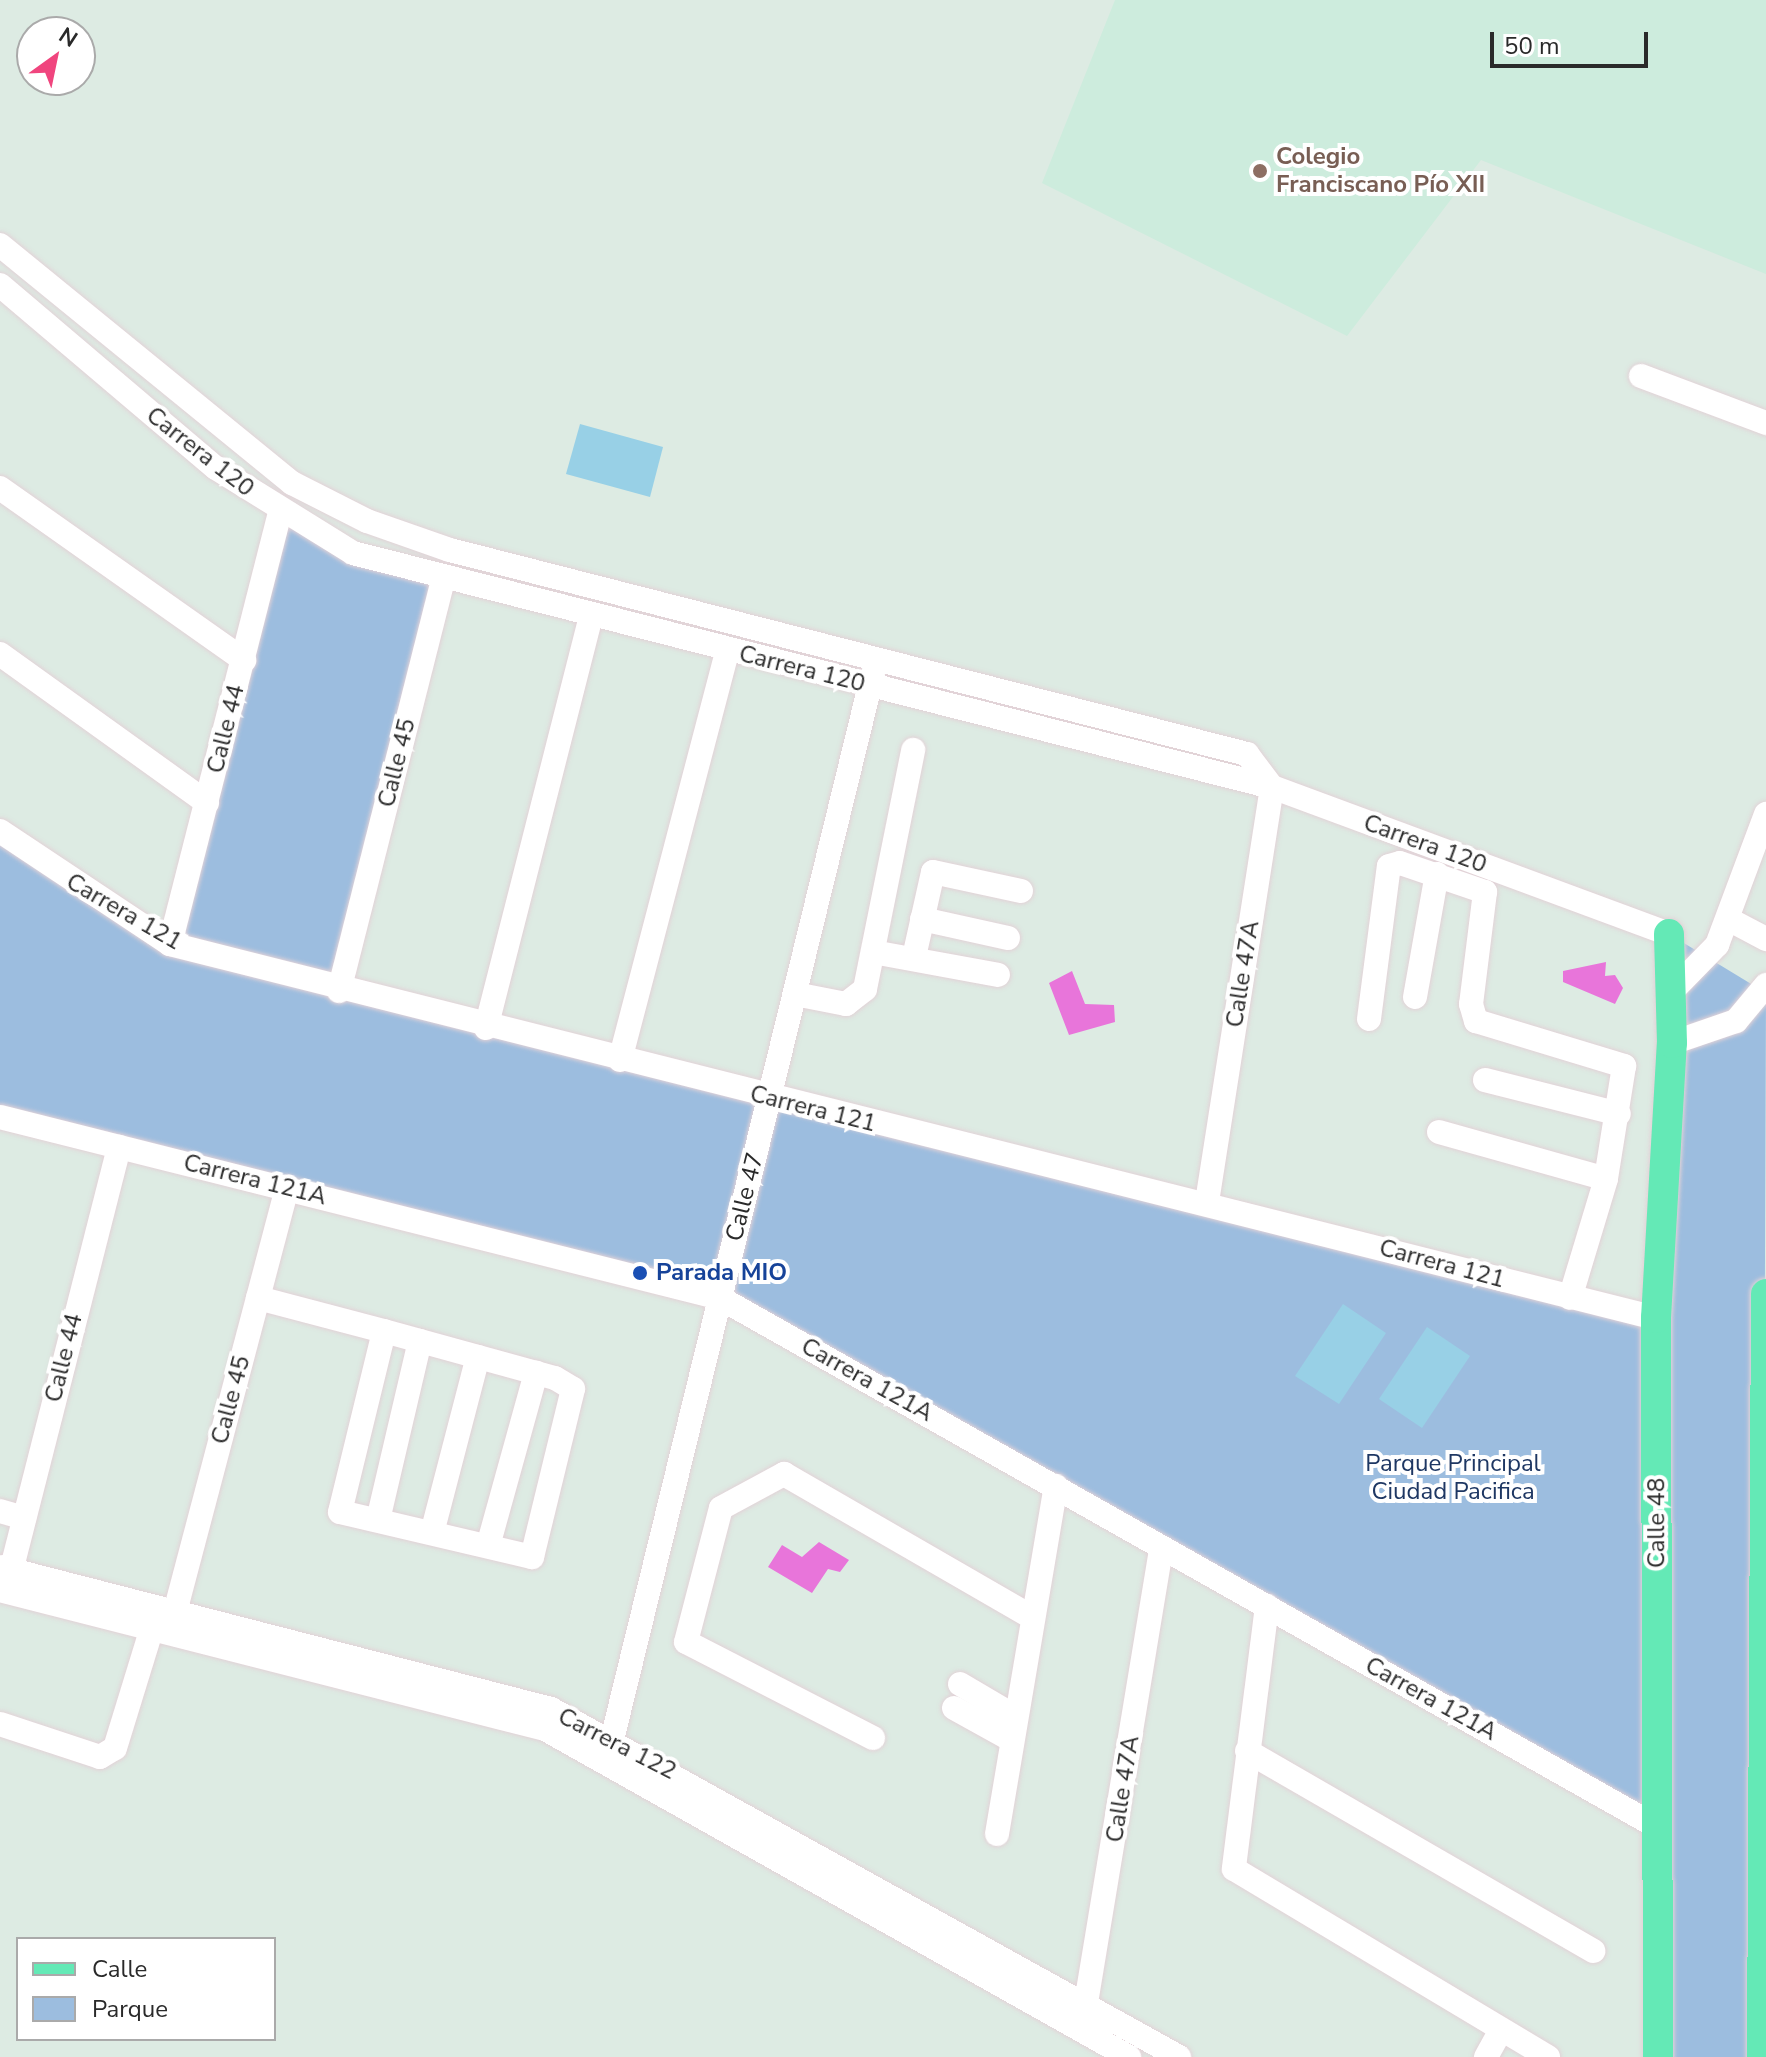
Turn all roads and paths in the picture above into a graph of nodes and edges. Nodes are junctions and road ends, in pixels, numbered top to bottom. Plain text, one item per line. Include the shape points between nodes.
1 (0, 245) edge
2 (1, 287) edge
3 (1641, 376) dead end
4 (1766, 423) edge
5 (0, 488) edge
6 (280, 513) junction
7 (443, 581) junction
8 (591, 617) junction
9 (727, 651) junction
10 (0, 654) edge
11 (878, 655) junction
12 (244, 660) junction
13 (870, 686) junction
14 (913, 750) dead end
15 (1272, 787) junction
16 (207, 803) junction
17 (1766, 814) edge
18 (0, 831) edge
19 (1437, 874) junction
20 (1021, 891) dead end
21 (922, 919) junction
22 (1730, 920) junction
23 (1669, 934) joint
24 (1008, 938) dead end
25 (1766, 939) edge
26 (170, 944) junction
27 (873, 952) junction
28 (914, 957) junction
29 (998, 975) dead end
30 (1766, 985) edge
31 (1674, 989) junction
32 (339, 991) junction
33 (795, 994) junction
34 (1415, 997) dead end
35 (1369, 1019) dead end
36 (486, 1028) junction
37 (1672, 1043) junction
38 (620, 1060) junction
39 (1485, 1080) dead end
40 (769, 1099) junction
41 (1619, 1114) junction
42 (0, 1117) edge
43 (1439, 1132) dead end
44 (119, 1147) junction
45 (1606, 1179) junction
46 (287, 1188) junction
47 (1207, 1203) junction
48 (1766, 1294) edge
49 (258, 1298) junction
50 (720, 1298) junction
51 (1570, 1298) junction
52 (1656, 1318) junction
53 (384, 1331) junction
54 (420, 1341) junction
55 (478, 1357) junction
56 (536, 1373) junction
57 (1056, 1486) junction
58 (12, 1515) edge
59 (378, 1520) junction
60 (432, 1533) junction
61 (1763, 1538) edge
62 (488, 1546) junction
63 (1161, 1548) junction
64 (4, 1580) edge
65 (1267, 1606) junction
66 (175, 1612) junction
67 (1032, 1617) junction
68 (152, 1628) junction
69 (957, 1696) dead end
70 (0, 1724) edge
71 (1014, 1729) junction
72 (873, 1738) dead end
73 (611, 1748) junction
74 (1247, 1751) junction
75 (1659, 1828) junction
76 (997, 1834) dead end
77 (1765, 1888) edge
78 (1593, 1951) dead end
79 (1089, 2004) junction
80 (1077, 2027) junction
81 (1501, 2030) junction
82 (1129, 2057) edge
83 (1179, 2057) edge
84 (1486, 2057) edge
85 (1548, 2057) edge
86 (1658, 2057) edge
87 (1762, 2057) edge

1 - 11 street, Carrera 120 via 236,441 292,483 367,521 450,550
2 - 6 street, Carrera 120 via 216,468
3 - 4 street
5 - 12 street
6 - 7 street, Carrera 120 via 353,553
6 - 12 street, Calle 44
7 - 8 street, Carrera 120
7 - 32 street, Calle 45
8 - 9 street, Carrera 120
8 - 36 street
9 - 13 street, Carrera 120
9 - 38 street
10 - 16 street
11 - 13 street, Calle 47
11 - 15 street, Carrera 120 via 1247,754
12 - 16 street, Calle 44
13 - 15 street, Carrera 120
13 - 33 street, Calle 47
14 - 27 street
15 - 23 street, Carrera 120
15 - 47 street, Calle 47A
16 - 26 street, Calle 44
17 - 22 street
18 - 26 street, Carrera 121
19 - 34 street
19 - 35 street via 1389,866
19 - 41 street via 1485,892 1471,1004 1476,1021 1619,1061 1624,1072
20 - 21 street via 933,872
21 - 24 street
21 - 28 street
22 - 25 street
22 - 31 street via 1717,945
23 - 31 main road, Calle 48
26 - 32 street, Carrera 121
27 - 28 street
27 - 33 street via 856,1000
28 - 29 street
30 - 37 street via 1736,1021
31 - 37 main road, Calle 48
32 - 36 street, Carrera 121
33 - 40 street, Calle 47
36 - 38 street, Carrera 121
37 - 52 main road, Calle 48
38 - 40 street, Carrera 121
39 - 41 street
40 - 47 street, Carrera 121
40 - 50 street, Calle 47
41 - 45 street
42 - 44 street, Carrera 121A
43 - 45 street
44 - 46 street, Carrera 121A
44 - 58 street, Calle 44
45 - 51 street
46 - 49 street, Calle 45
46 - 50 street, Carrera 121A
47 - 51 street, Carrera 121
48 - 61 main road
49 - 53 street
49 - 66 street, Calle 45
50 - 57 street, Carrera 121A
50 - 73 street, Calle 47
51 - 52 street, Carrera 121
52 - 75 main road, Calle 48
53 - 54 street
53 - 59 street via 340,1512
54 - 55 street
54 - 59 street
55 - 56 street
55 - 60 street
56 - 62 street
56 - 62 street via 573,1389 532,1557
57 - 63 street, Carrera 121A
57 - 67 street
58 - 64 street, Calle 44
59 - 60 street
60 - 62 street
61 - 77 main road
63 - 65 street, Carrera 121A
63 - 79 street, Calle 47A
64 - 66 street, Carrera 122
64 - 68 street, Carrera 122
65 - 74 street
65 - 75 street, Carrera 121A
66 - 73 street, Carrera 122 via 551,1709
67 - 71 street
67 - 72 street via 784,1474 721,1508 686,1642
68 - 70 street via 115,1748 100,1757
68 - 73 street, Carrera 122
69 - 71 street
71 - 76 street
73 - 79 street, Carrera 122
73 - 80 street, Carrera 122
74 - 78 street
74 - 81 street via 1234,1869
75 - 86 main road, Calle 48
77 - 87 main road
79 - 80 street, Calle 47A
79 - 83 street, Carrera 122
80 - 82 street, Carrera 122
81 - 84 street
81 - 85 street

